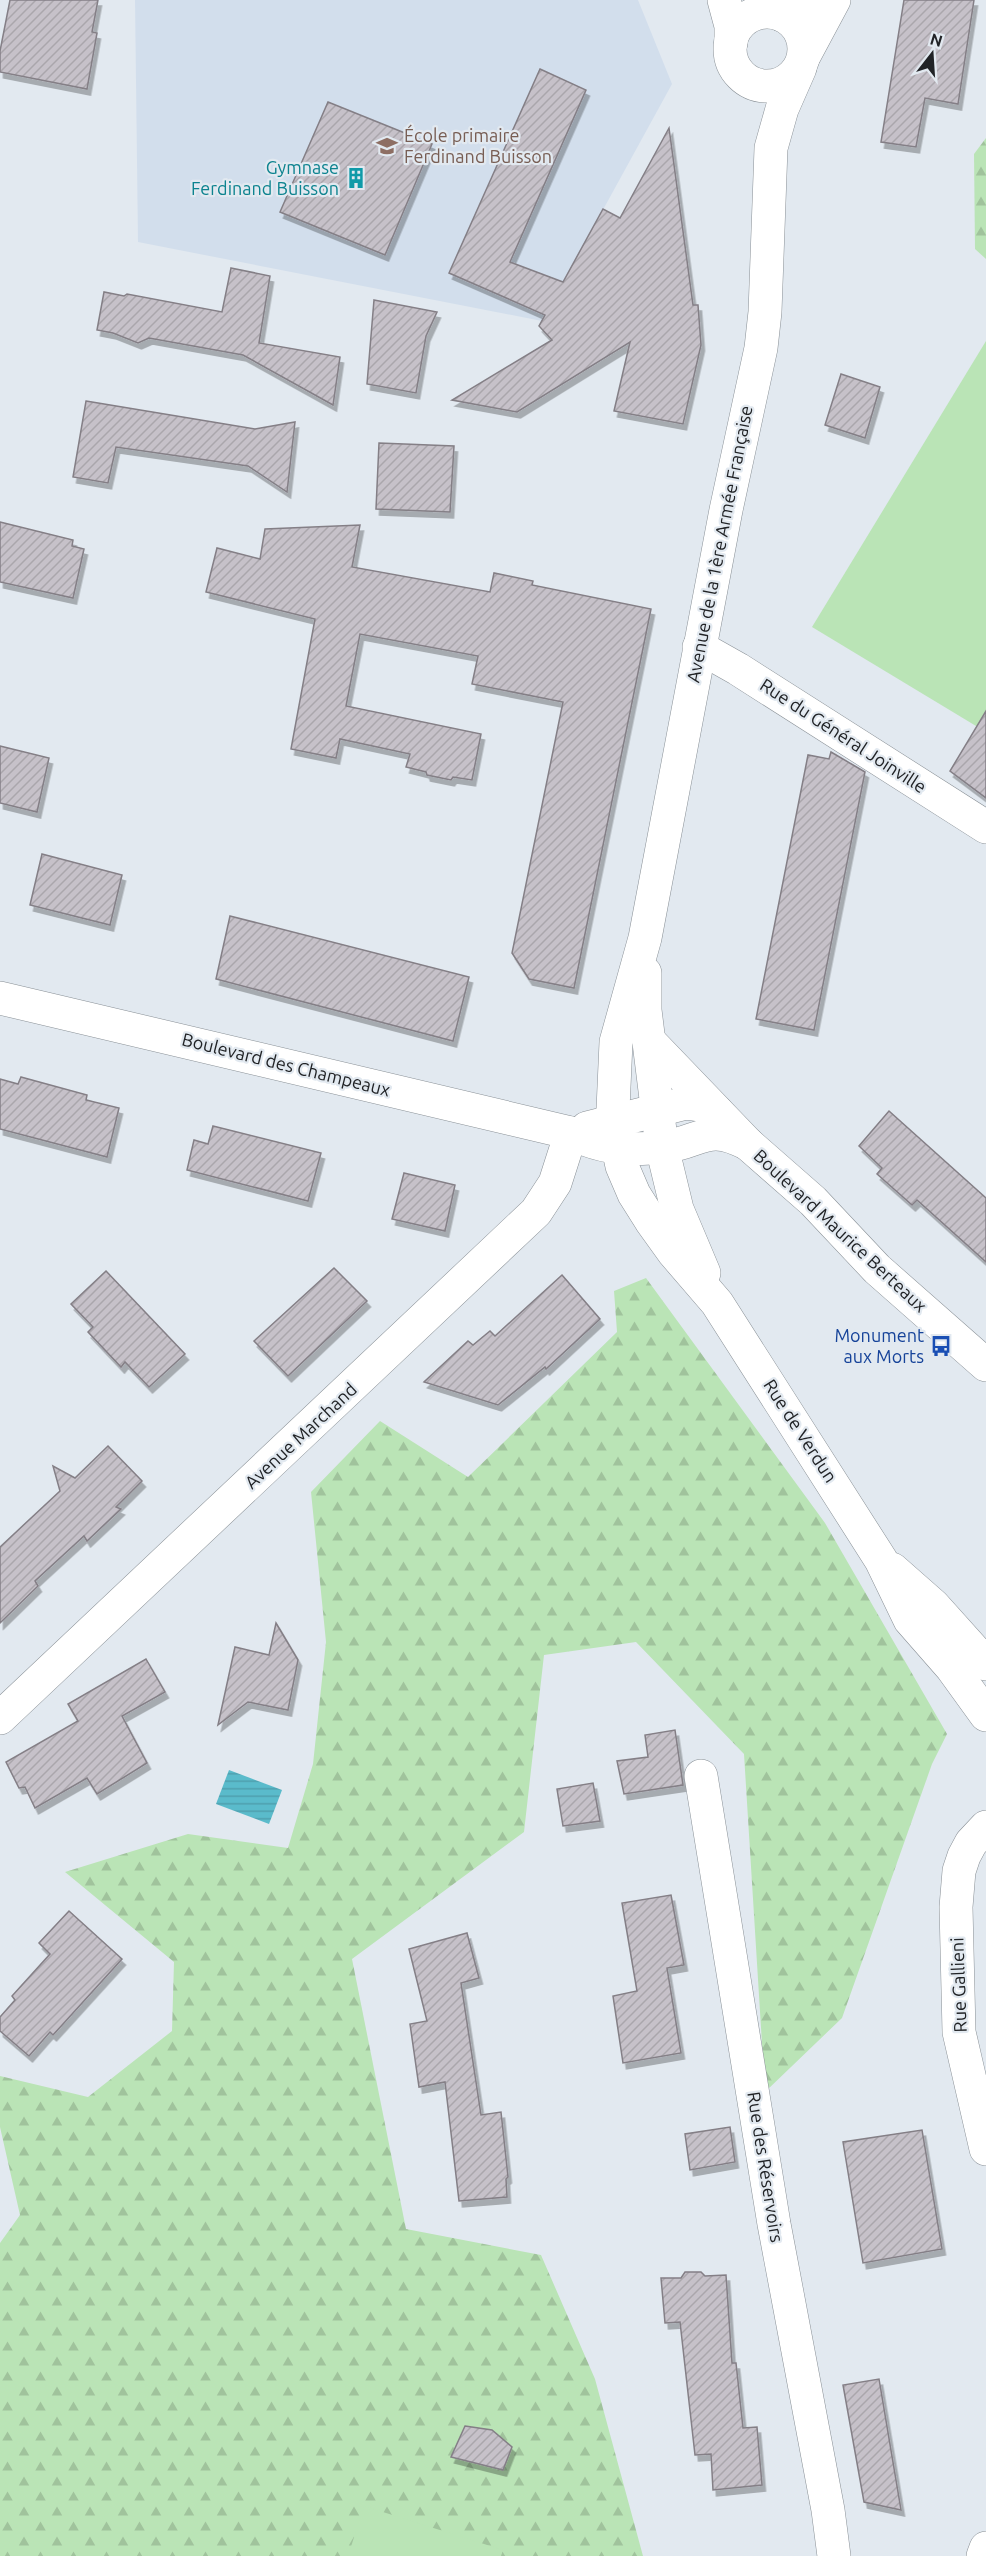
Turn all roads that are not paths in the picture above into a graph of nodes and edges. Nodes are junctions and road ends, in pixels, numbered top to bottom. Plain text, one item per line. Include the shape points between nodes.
1 (724, 0) edge
2 (825, 0) edge
3 (834, 0) edge
4 (767, 9) edge
5 (732, 43) junction
6 (802, 62) junction
7 (747, 80) junction
8 (771, 148) junction
9 (699, 647) junction
10 (986, 827) edge
11 (645, 938) junction
12 (0, 998) edge
13 (649, 1041) junction
14 (657, 1110) junction
15 (717, 1112) junction
16 (571, 1133) junction
17 (615, 1134) junction
18 (748, 1144) junction
19 (662, 1147) junction
20 (717, 1303) junction
21 (986, 1365) edge
22 (881, 1560) junction
23 (986, 1664) edge
24 (986, 1715) edge
25 (0, 1718) edge
26 (701, 1776) dead end
27 (986, 1827) edge
28 (986, 2149) edge
29 (986, 2548) edge
30 (834, 2556) edge
31 (983, 2556) edge

1 - 5 street
2 - 4 street via 809,11
3 - 6 street, Avenue de la 1ère Armée Française
4 - 5 street via 738,26
4 - 6 street via 800,32 804,44
5 - 7 street via 732,60 737,72
6 - 7 street via 792,77 770,86
6 - 8 street, Avenue de la 1ère Armée Française
7 - 8 street, Avenue de la 1ère Armée Française
8 - 9 street, Avenue de la 1ère Armée Française via 761,348
9 - 10 street, Rue du Général Joinville
9 - 11 street, Avenue de la 1ère Armée Française
11 - 13 street, Avenue de la 1ère Armée Française
11 - 17 street, Avenue de la 1ère Armée Française via 616,1042
12 - 16 street, Boulevard des Champeaux
13 - 14 street, Avenue de la 1ère Armée Française
13 - 15 street, Boulevard Maurice Berteaux
14 - 15 street via 686,1103
14 - 17 street
14 - 19 street, Avenue de la 1ère Armée Française
15 - 18 street, Boulevard Maurice Berteaux
16 - 17 street
16 - 25 street, Avenue Marchand via 555,1183 536,1212
17 - 19 street
17 - 20 street, Rue de Verdun via 634,1194 674,1253
18 - 19 street via 725,1134 709,1133
18 - 21 street, Boulevard Maurice Berteaux via 813,1201 878,1269
19 - 20 street, Rue de Verdun via 677,1209
20 - 22 street, Rue de Verdun
22 - 23 street, Rue de Verdun via 934,1606
22 - 24 street, Rue de Verdun via 909,1620 952,1668
26 - 30 street, Rue des Réservoirs via 774,2224
27 - 28 street, Rue Gallieni via 971,1843 959,1871 957,1969 959,2032
29 - 31 street

